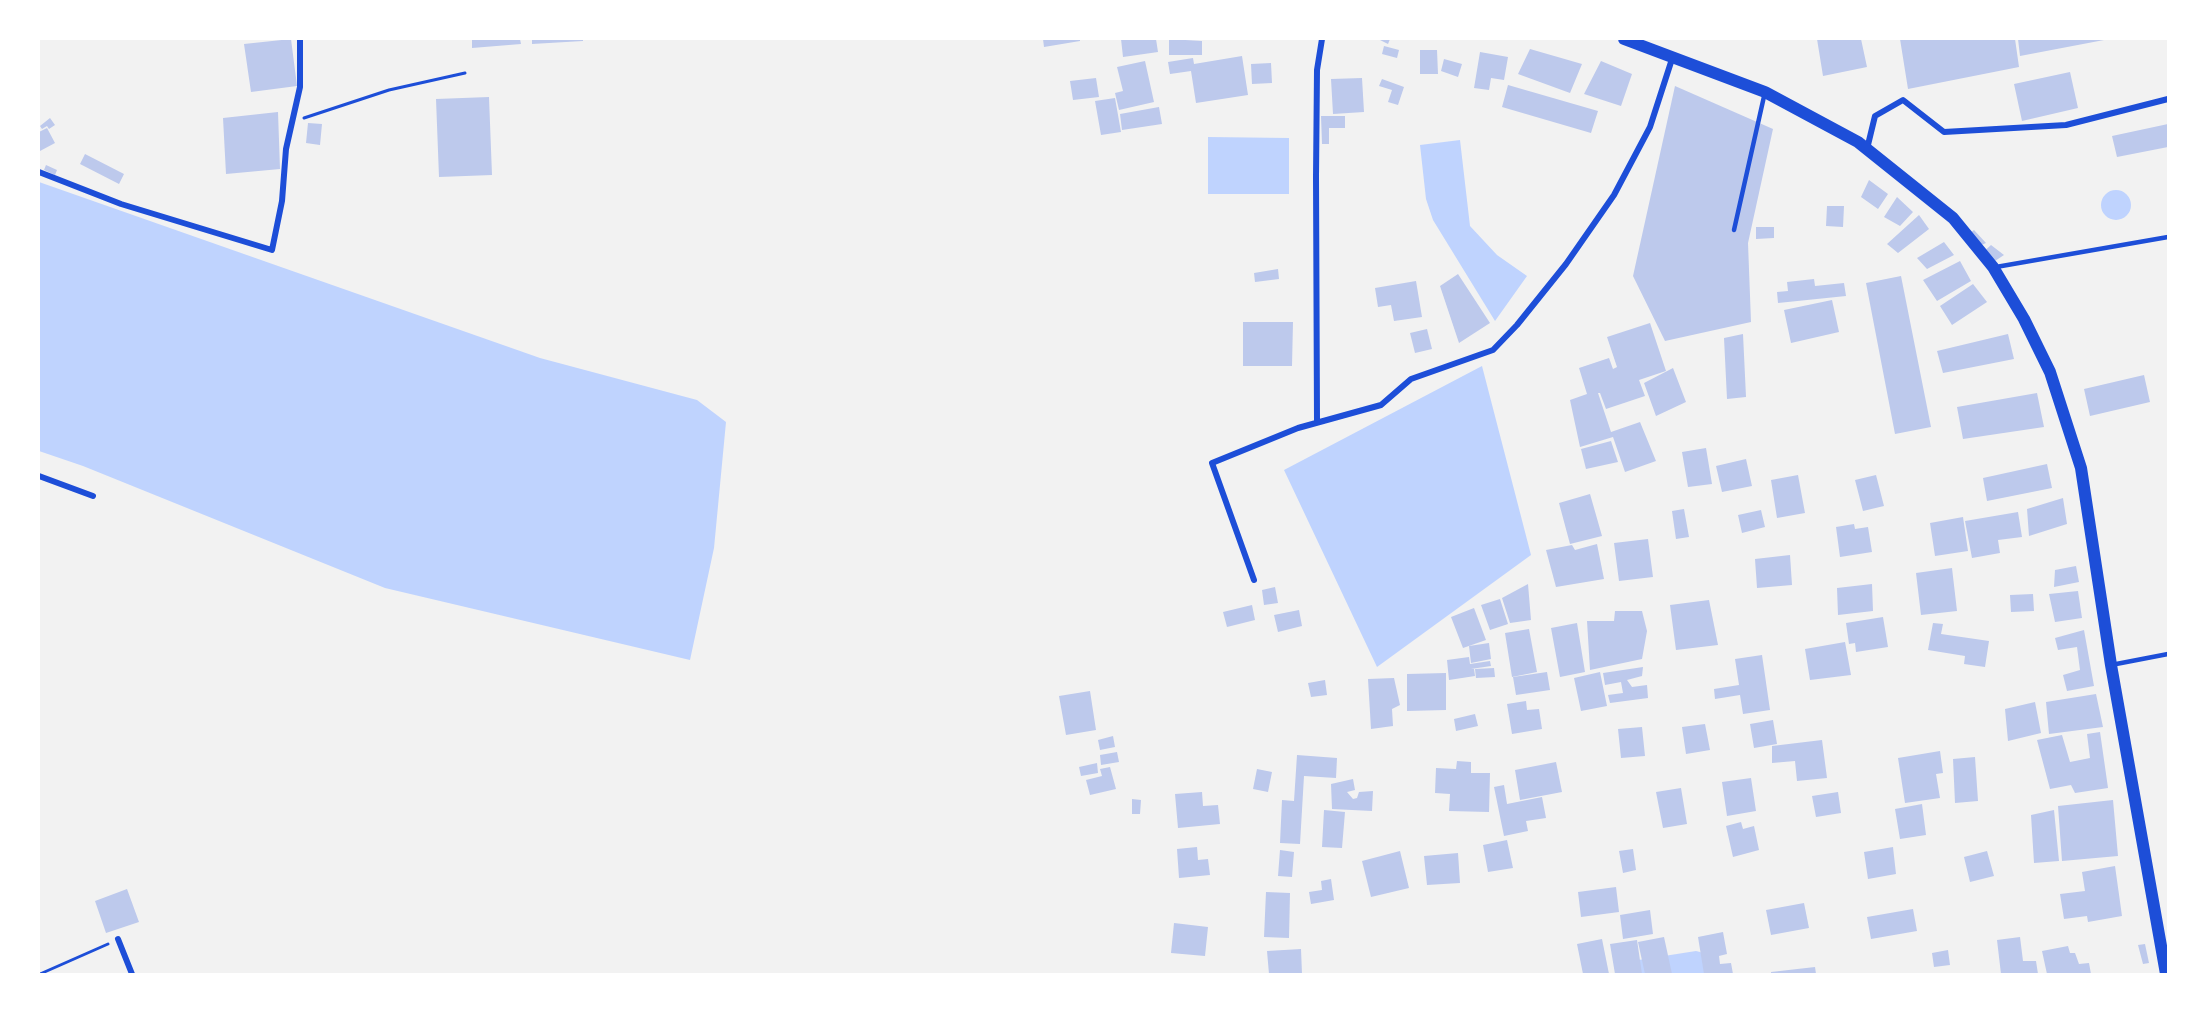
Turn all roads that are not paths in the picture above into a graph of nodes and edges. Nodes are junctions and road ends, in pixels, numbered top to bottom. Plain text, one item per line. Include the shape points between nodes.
1 (300, 39) edge
2 (1322, 39) edge
3 (1624, 39) edge
4 (1672, 59) junction
5 (1765, 92) junction
6 (2168, 99) edge
7 (1867, 149) junction
8 (39, 171) edge
9 (1734, 230) dead end
10 (2168, 237) edge
11 (1993, 267) junction
12 (1317, 422) junction
13 (39, 476) edge
14 (93, 496) dead end
15 (1254, 580) dead end
16 (2168, 654) edge
17 (2111, 665) junction
18 (118, 939) road end
19 (132, 974) edge
20 (2166, 974) edge

1 - 8 street via 300,87 286,149 282,201 272,250 121,204
2 - 12 street via 1317,69
3 - 4 main road
4 - 5 main road
4 - 12 street via 1650,127 1614,195 1566,264 1493,350 1411,379 1381,405
5 - 7 main road
5 - 9 lane
6 - 7 street via 2066,125 1944,132 1903,100 1875,116
7 - 11 main road via 1953,218
10 - 11 lane
11 - 17 main road via 2050,372 2073,438
12 - 15 street via 1212,463
13 - 14 street
16 - 17 lane
17 - 20 main road
18 - 19 street

